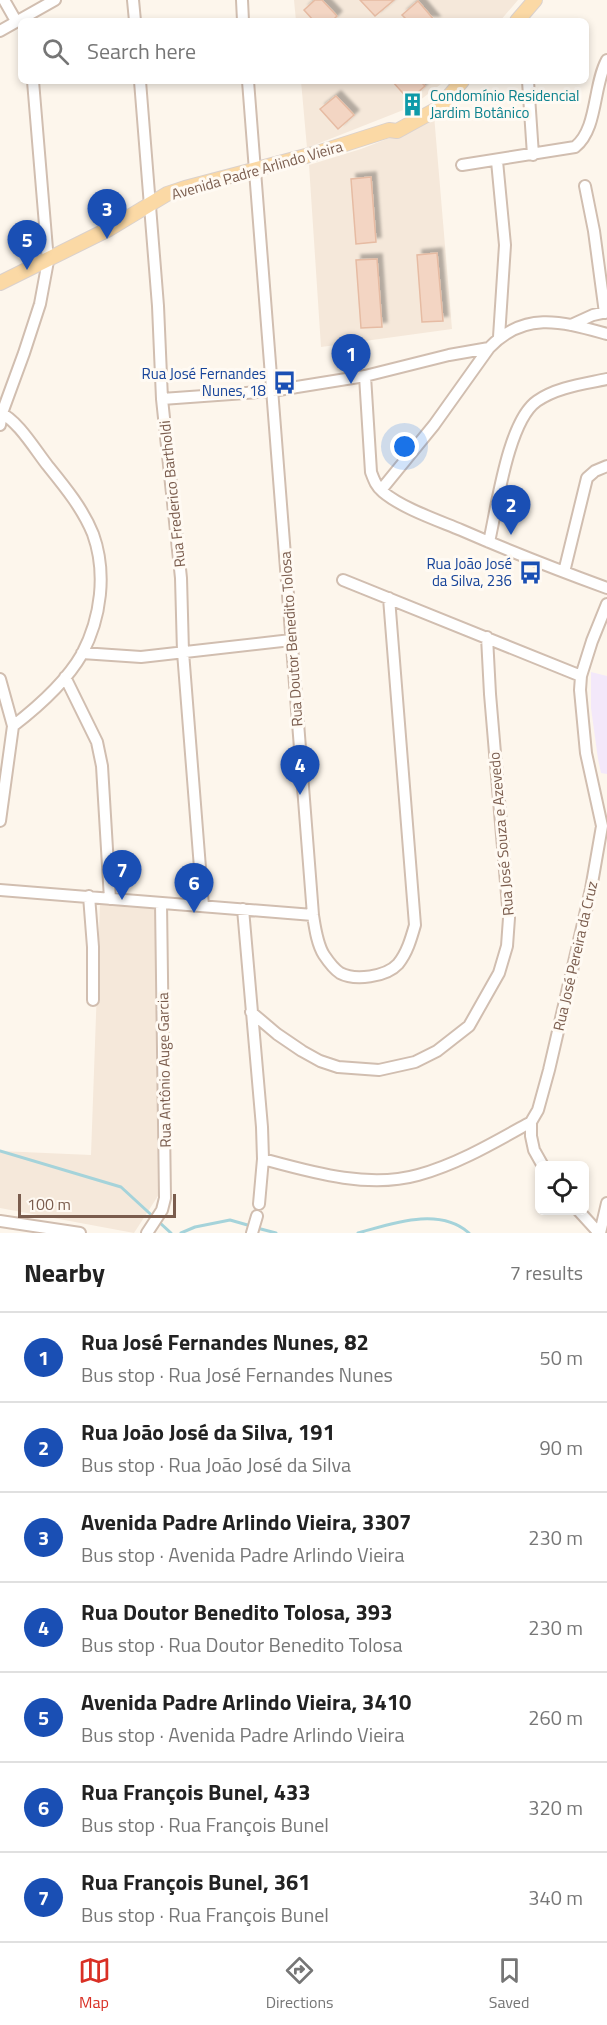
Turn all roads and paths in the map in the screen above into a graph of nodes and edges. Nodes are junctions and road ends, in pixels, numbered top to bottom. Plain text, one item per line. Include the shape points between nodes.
1 (4, 0) edge
2 (55, 0) edge
3 (133, 0) edge
4 (242, 0) edge
5 (535, 0) edge
6 (22, 18) edge
7 (135, 18) edge
8 (243, 18) edge
9 (523, 18) edge
10 (16, 21) joint
11 (0, 30) edge
12 (607, 60) edge
13 (33, 84) edge
14 (140, 84) edge
15 (248, 84) edge
16 (459, 84) edge
17 (528, 84) edge
18 (533, 155) junction
19 (497, 161) junction
20 (462, 165) dead end
21 (255, 171) junction
22 (585, 186) dead end
23 (149, 206) junction
24 (48, 261) junction
25 (603, 273) edge
26 (0, 283) edge
27 (606, 313) edge
28 (571, 325) junction
29 (607, 334) edge
30 (499, 337) junction
31 (489, 348) junction
32 (365, 376) junction
33 (607, 379) edge
34 (272, 391) junction
35 (162, 399) junction
36 (1, 413) edge
37 (0, 425) edge
38 (607, 466) edge
39 (381, 490) junction
40 (489, 542) junction
41 (564, 572) junction
42 (343, 580) dead end
43 (607, 588) edge
44 (389, 598) junction
45 (607, 604) edge
46 (487, 637) junction
47 (291, 640) junction
48 (183, 652) junction
49 (82, 653) junction
50 (581, 676) junction
51 (65, 677) junction
52 (0, 680) edge
53 (14, 726) junction
54 (0, 821) edge
55 (0, 890) edge
56 (89, 896) junction
57 (110, 898) junction
58 (161, 903) junction
59 (203, 906) junction
60 (243, 909) junction
61 (313, 915) junction
62 (93, 1000) dead end
63 (251, 1012) junction
64 (531, 1122) junction
65 (263, 1159) junction
66 (540, 1161) edge
67 (607, 1203) edge
68 (259, 1204) dead end
69 (583, 1215) edge
70 (257, 1216) dead end
71 (0, 1221) edge
72 (80, 1233) edge
73 (147, 1233) edge
74 (252, 1233) edge
75 (600, 1233) edge

1 - 10 street
2 - 6 street
3 - 7 street
4 - 8 street
5 - 9 main road
10 - 11 street
12 - 18 street via 582,142 575,147
13 - 24 street
14 - 23 street, Rua Frederico Bartholdi
15 - 21 street, Rua Doutor Benedito Tolosa
16 - 21 main road, Avenida Padre Arlindo Vieira via 444,101 389,130
17 - 18 street
18 - 19 street
19 - 20 street
19 - 30 street via 505,245
21 - 23 main road, Avenida Padre Arlindo Vieira via 185,188
21 - 34 street, Rua Doutor Benedito Tolosa
22 - 25 street
23 - 24 main road, Avenida Padre Arlindo Vieira
23 - 35 street, Rua Frederico Bartholdi
24 - 26 main road, Avenida Padre Arlindo Vieira
24 - 36 street via 40,304
25 - 27 street
27 - 28 street
28 - 29 street
28 - 30 street via 526,324
30 - 31 street
31 - 32 street
31 - 39 street
32 - 34 street
32 - 39 street via 371,472
33 - 40 street via 554,392 536,402 522,418 513,437
34 - 35 street
34 - 47 street, Rua Doutor Benedito Tolosa
35 - 48 street, Rua Frederico Bartholdi via 180,568
36 - 37 street
36 - 49 street via 61,482 93,536 100,566 100,596
38 - 41 street via 587,478
39 - 40 street via 394,500
40 - 41 street
41 - 43 street
42 - 44 street
44 - 46 street
44 - 61 street, Rua Doutor Benedito Tolosa via 415,925 406,953 396,966 360,978 340,973 322,954
45 - 50 street, Rua José Pereira da Cruz
46 - 50 street
46 - 63 street, Rua José Souza e Azevedo via 509,918 507,946 499,973 469,1026 437,1051 415,1062 379,1070 357,1070 320,1061
47 - 48 street
47 - 61 street, Rua Doutor Benedito Tolosa
48 - 49 street via 141,657
48 - 59 street, Rua Frederico Bartholdi
49 - 51 street
50 - 64 street, Rua José Pereira da Cruz via 586,753 602,826 549,1070
51 - 53 street
51 - 57 street via 97,742 102,766
52 - 53 street
53 - 54 street
55 - 56 street
56 - 57 street
56 - 62 street
57 - 58 street
58 - 59 street
58 - 73 street, Rua Antônio Auge Garcia via 165,1198
59 - 60 street
60 - 61 street
60 - 63 street
63 - 65 street
64 - 65 street via 444,1167 389,1180 326,1174
64 - 66 street via 534,1149
65 - 68 street
67 - 75 street
69 - 75 street
70 - 74 street
71 - 72 street

